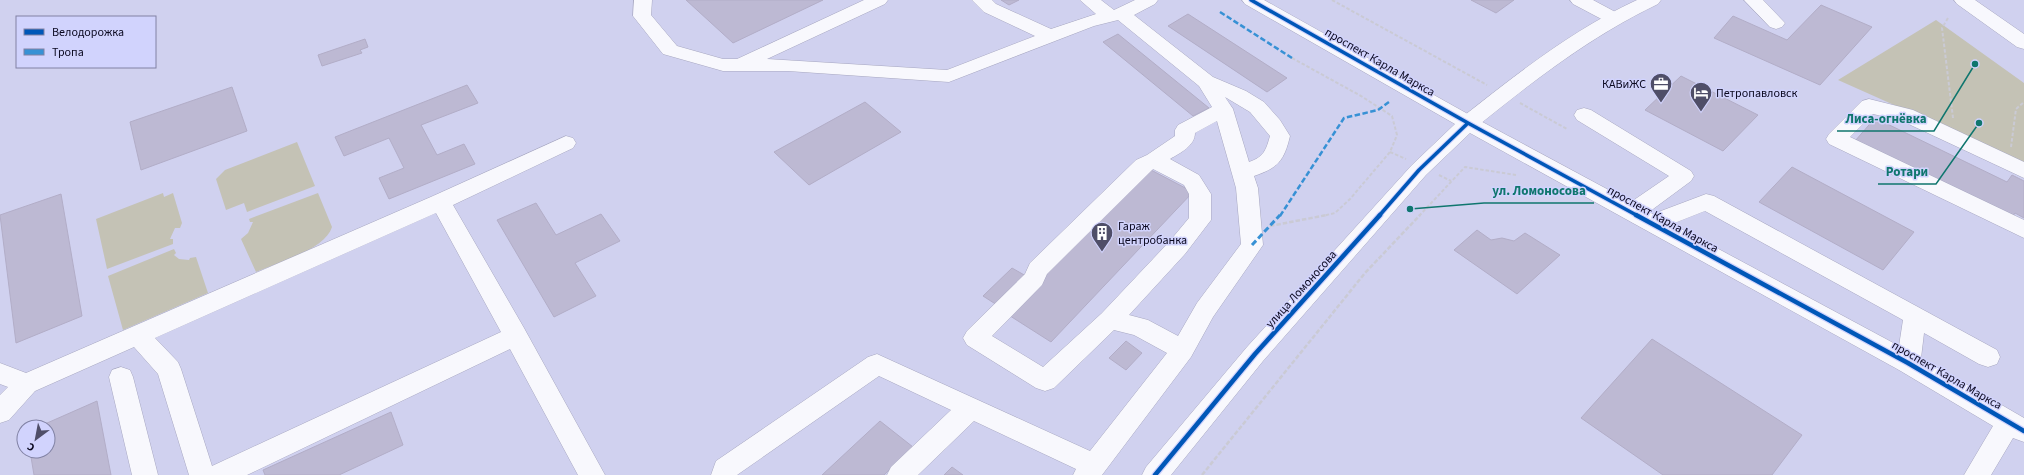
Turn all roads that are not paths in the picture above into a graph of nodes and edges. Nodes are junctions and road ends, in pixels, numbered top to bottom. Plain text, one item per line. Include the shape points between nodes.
1 (643, 0) edge
2 (880, 0) edge
3 (982, 0) edge
4 (1089, 0) edge
5 (1149, 0) edge
6 (1251, 0) edge
7 (1579, 0) edge
8 (1652, 0) edge
9 (1752, 0) edge
10 (1963, 0) edge
11 (1116, 15) junction
12 (1614, 19) junction
13 (1776, 23) dead end
14 (1052, 36) junction
15 (2024, 44) edge
16 (738, 65) junction
17 (1206, 82) junction
18 (1223, 109) junction
19 (1584, 115) dead end
20 (1468, 123) junction
21 (566, 143) dead end
22 (1154, 160) junction
23 (2024, 171) edge
24 (1243, 172) junction
25 (441, 202) junction
26 (1641, 218) junction
27 (2024, 230) edge
28 (1915, 316) junction
29 (1110, 320) junction
30 (137, 335) junction
31 (516, 335) junction
32 (1183, 350) junction
33 (1988, 357) dead end
34 (1908, 363) junction
35 (0, 373) edge
36 (121, 377) dead end
37 (26, 384) junction
38 (971, 408) junction
39 (0, 412) edge
40 (2016, 427) edge
41 (1090, 470) edge
42 (145, 475) edge
43 (202, 475) edge
44 (221, 475) edge
45 (592, 475) edge
46 (724, 475) edge
47 (900, 475) edge
48 (1155, 475) edge
49 (1977, 475) edge

1 - 16 street via 642,16 670,50 723,65
2 - 16 street
3 - 14 street via 990,8
4 - 11 street
5 - 11 street
6 - 20 street, проспект Карла Маркса
7 - 12 street
8 - 12 street, улица Ломоносова
9 - 13 street
10 - 15 street
11 - 14 street via 1089,21
11 - 17 street
12 - 20 street, улица Ломоносова via 1556,55
14 - 16 street via 949,76 788,65
17 - 18 street
17 - 24 street via 1239,94 1270,118 1280,136 1277,153 1269,163
18 - 22 street via 1185,130 1186,139
18 - 24 street
19 - 26 street via 1684,176
20 - 26 street, проспект Карла Маркса
20 - 48 street, улица Ломоносова via 1419,170 1255,354
21 - 25 street
22 - 29 street via 1192,180 1200,194 1200,220
22 - 29 street via 1143,165 1093,214 1038,269 1034,279 975,338 1045,381
23 - 27 street via 1906,115 1869,106 1836,139
24 - 32 street via 1248,188 1252,245 1205,310
25 - 30 street
25 - 31 street
26 - 28 street via 1706,202
26 - 34 street, проспект Карла Маркса
28 - 33 street
28 - 34 street
29 - 32 street via 1140,327
30 - 37 street
30 - 43 street via 169,369
31 - 44 street
31 - 45 street
32 - 41 street
34 - 40 street, проспект Карла Маркса
35 - 37 street
36 - 42 street
37 - 39 street
38 - 41 street
38 - 46 street via 878,364 726,470
38 - 47 street
40 - 49 street

